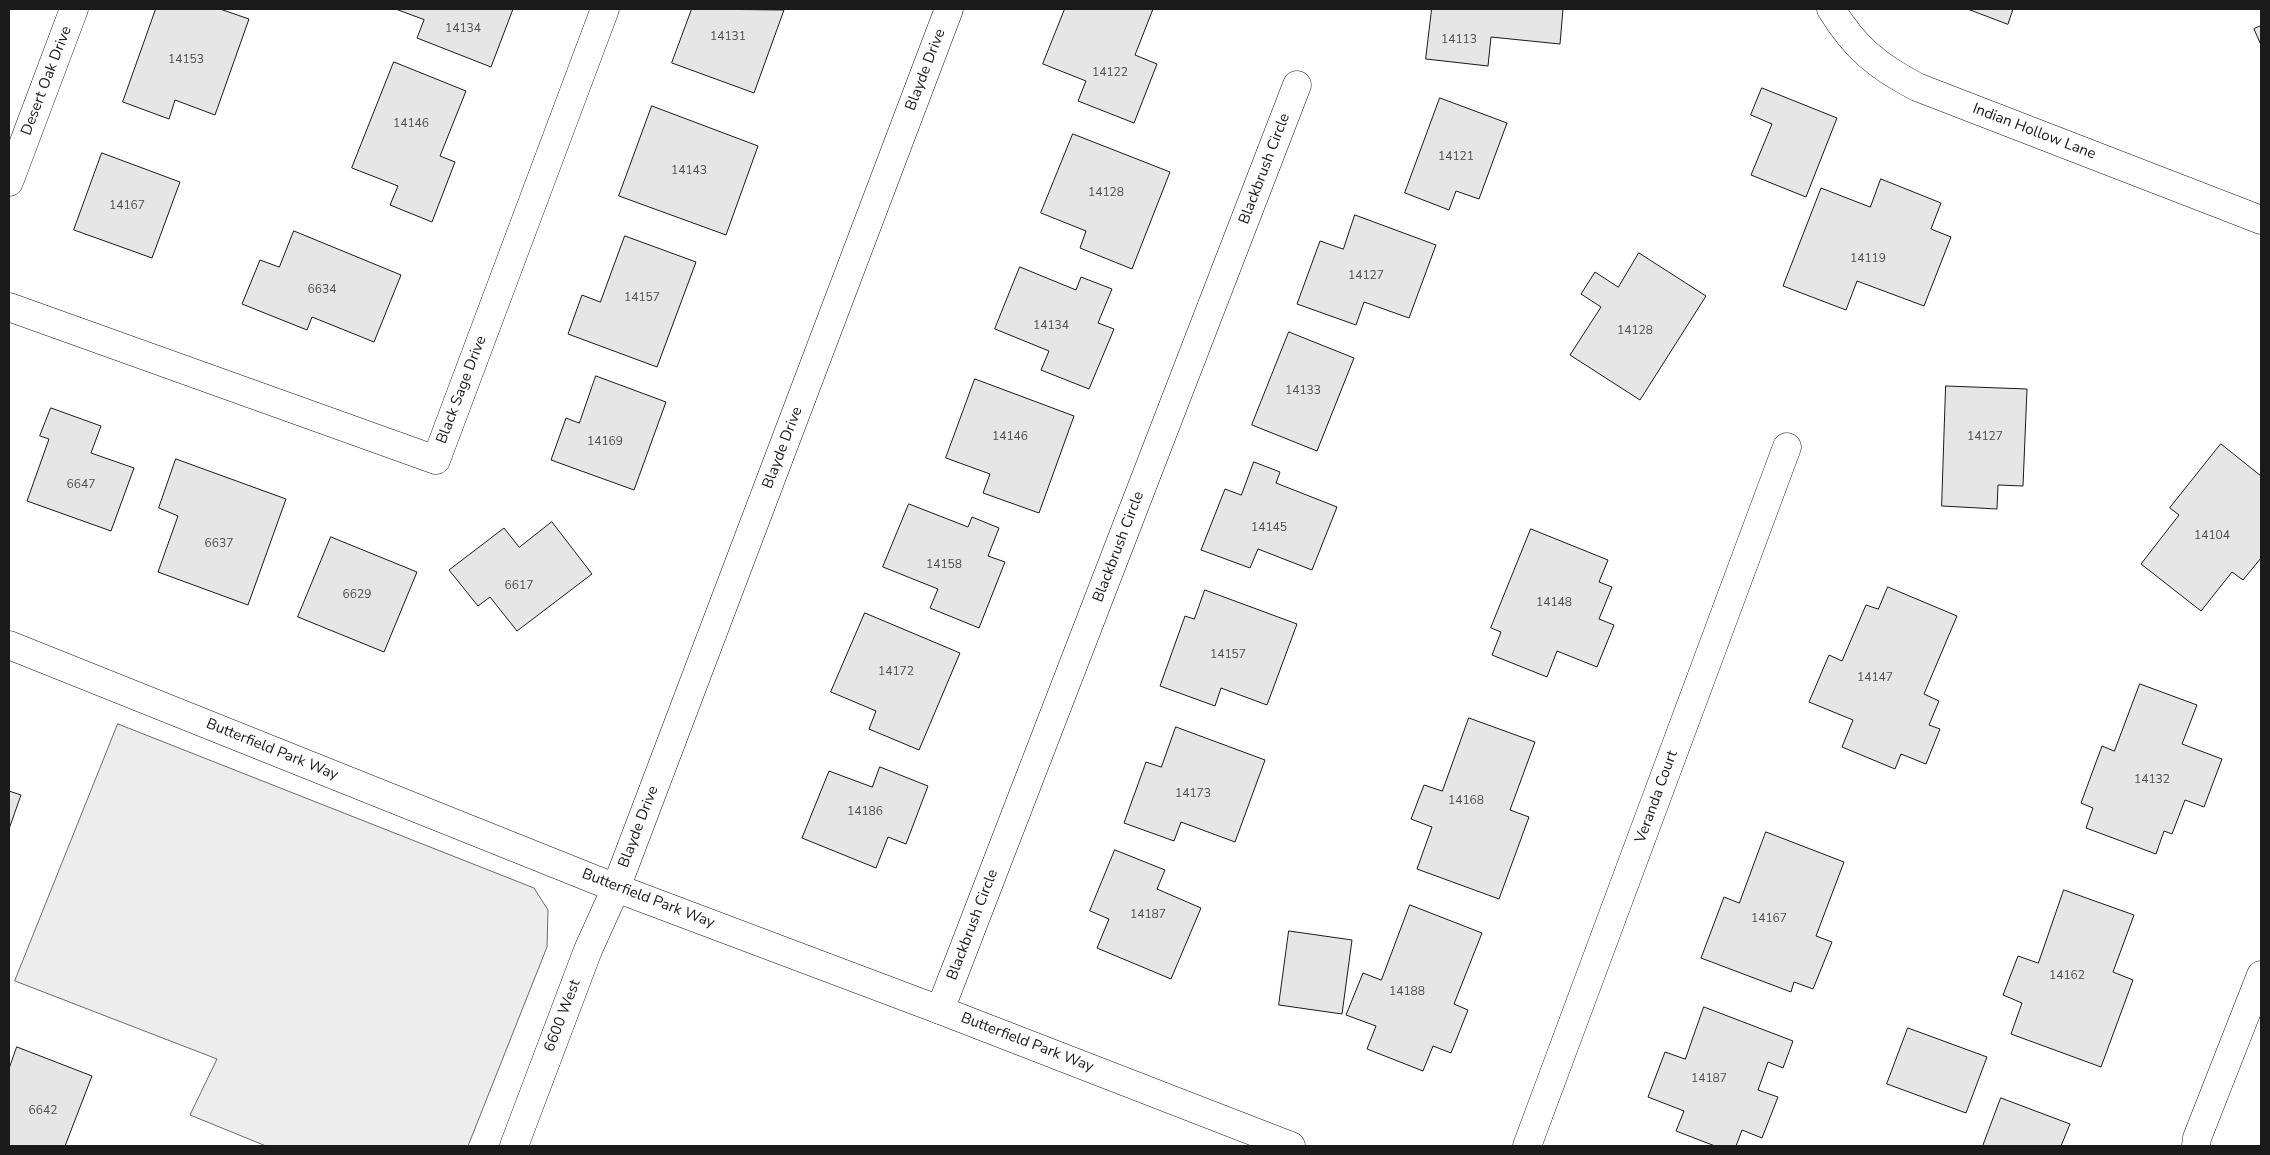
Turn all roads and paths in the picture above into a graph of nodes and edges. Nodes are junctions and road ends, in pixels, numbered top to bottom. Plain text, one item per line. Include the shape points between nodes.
1 (74, 9) edge
2 (605, 9) edge
3 (950, 9) edge
4 (1831, 9) edge
5 (1297, 85) dead end
6 (9, 182) edge
7 (2261, 220) edge
8 (9, 307) edge
9 (1787, 447) dead end
10 (9, 645) edge
11 (616, 888) junction
12 (2261, 975) edge
13 (940, 1010) junction
14 (514, 1146) edge
15 (1291, 1146) edge
16 (1527, 1146) edge
17 (2196, 1146) edge

1 - 6 street, Desert Oak Drive
2 - 8 street, Black Sage Drive via 436,460
3 - 11 street, Blayde Drive
4 - 7 street, Indian Hollow Lane via 1862,50 1886,71 1917,87
5 - 13 street, Blackbrush Circle
9 - 16 street, Veranda Court
10 - 11 street, Butterfield Park Way
11 - 13 street, Butterfield Park Way
11 - 14 street, 6600 West via 588,950
12 - 17 street
13 - 15 street, Butterfield Park Way

